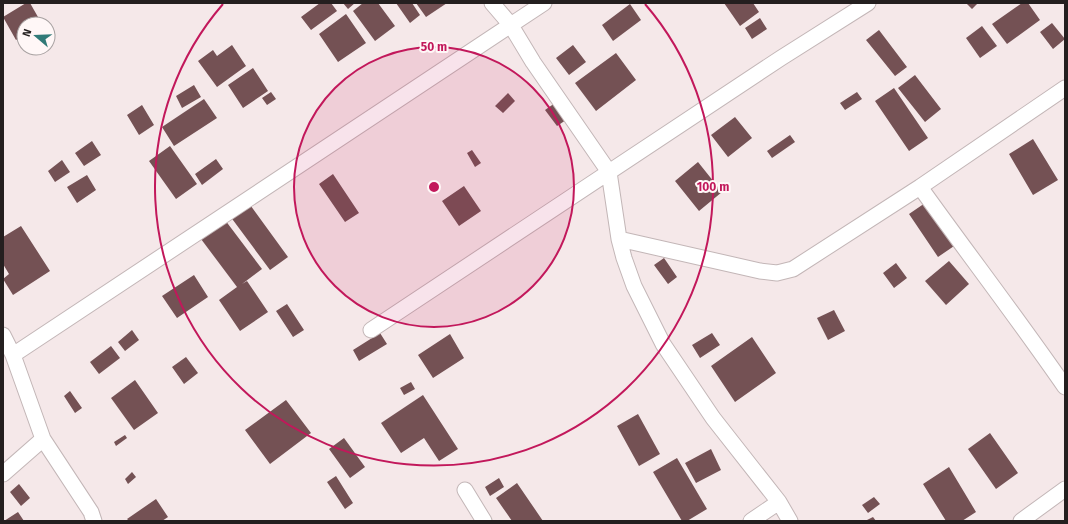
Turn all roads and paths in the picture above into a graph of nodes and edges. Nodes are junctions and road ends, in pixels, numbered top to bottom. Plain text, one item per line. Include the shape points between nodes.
1 (492, 3) edge
2 (544, 3) edge
3 (868, 3) edge
4 (510, 24) junction
5 (1065, 88) edge
6 (609, 172) junction
7 (920, 187) junction
8 (619, 239) junction
9 (371, 330) dead end
10 (3, 335) edge
11 (13, 355) junction
12 (1065, 386) edge
13 (43, 439) junction
14 (3, 474) edge
15 (1065, 489) edge
16 (465, 490) dead end
17 (780, 502) junction
18 (94, 521) edge
19 (484, 521) edge
20 (751, 521) edge
21 (790, 521) edge
22 (1021, 521) edge

1 - 4 street
2 - 4 street
3 - 6 street
4 - 6 street via 533,62
4 - 11 street
5 - 7 street
6 - 8 street
6 - 9 street
7 - 8 street via 793,269 777,273
7 - 12 street
8 - 17 street via 634,286 663,344 713,418
10 - 11 street
11 - 13 street
13 - 14 street
13 - 18 street via 91,512
15 - 22 street
16 - 19 street
17 - 20 street
17 - 21 street

